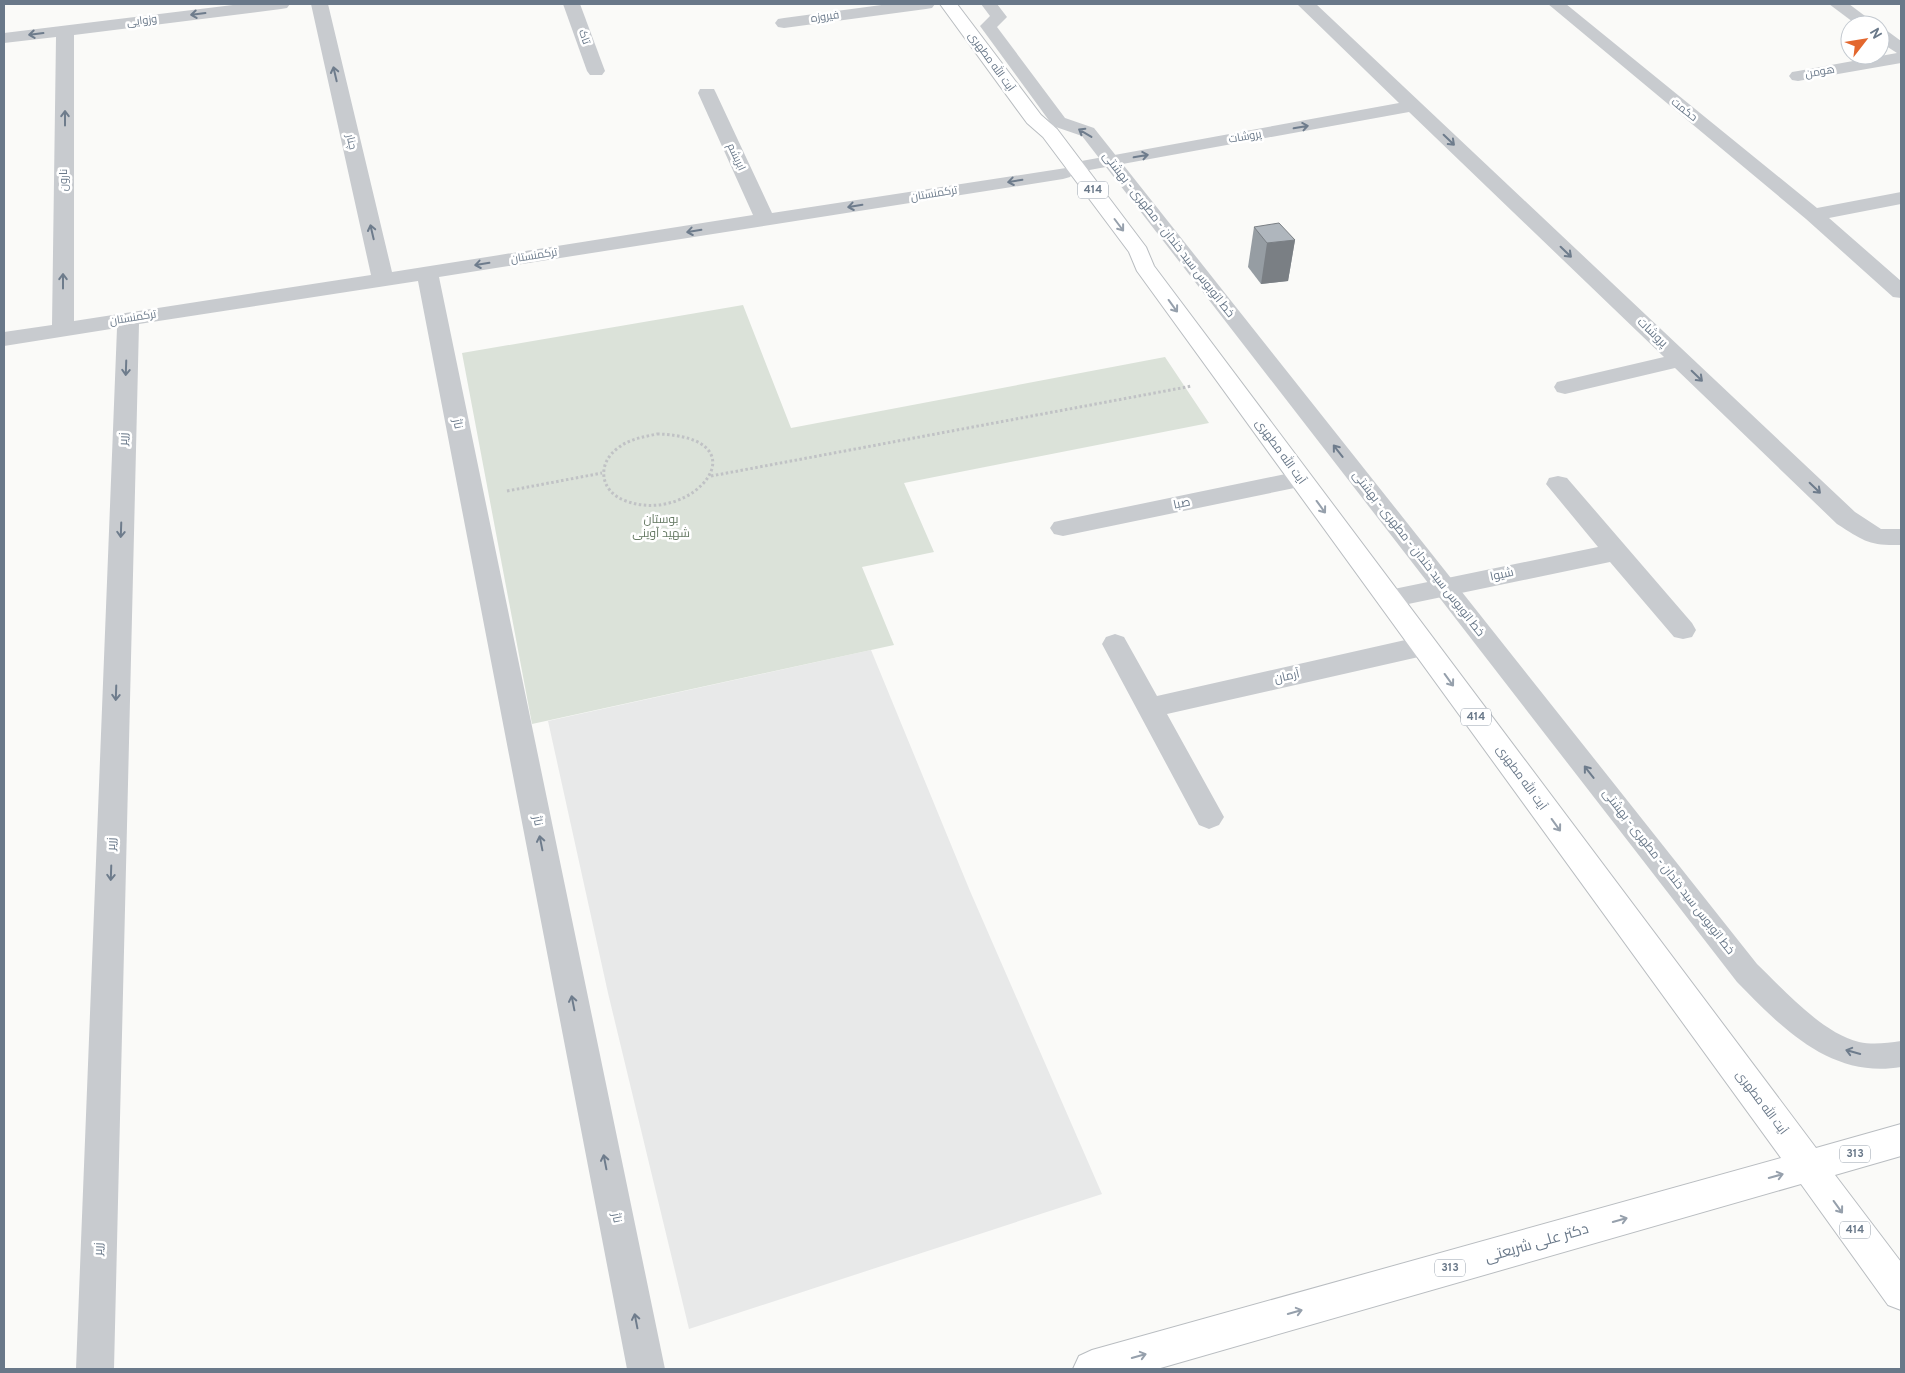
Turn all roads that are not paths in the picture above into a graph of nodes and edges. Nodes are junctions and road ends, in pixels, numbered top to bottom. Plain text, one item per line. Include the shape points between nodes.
1 (281, 4) edge
2 (319, 4) edge
3 (571, 4) edge
4 (926, 4) edge
5 (948, 4) edge
6 (988, 4) edge
7 (1306, 4) edge
8 (1556, 4) edge
9 (1838, 4) edge
10 (1854, 15) edge
11 (784, 23) dead end
12 (65, 30) junction
13 (4, 38) edge
14 (1890, 41) edge
15 (1901, 49) edge
16 (1901, 58) edge
17 (596, 71) dead end
18 (1798, 76) dead end
19 (707, 94) dead end
20 (1413, 106) junction
21 (1111, 161) junction
22 (1070, 170) junction
23 (1901, 198) edge
24 (1814, 216) junction
25 (765, 220) junction
26 (427, 273) junction
27 (383, 280) junction
28 (1901, 292) edge
29 (128, 319) junction
30 (63, 330) junction
31 (4, 339) edge
32 (1680, 360) junction
33 (1564, 387) dead end
34 (1300, 479) junction
35 (1558, 484) dead end
36 (1063, 528) dead end
37 (1901, 538) edge
38 (1616, 552) junction
39 (1445, 587) junction
40 (1389, 600) junction
41 (1683, 630) dead end
42 (1115, 644) dead end
43 (1423, 646) junction
44 (1150, 708) junction
45 (1209, 817) dead end
46 (1901, 1054) edge
47 (1901, 1140) edge
48 (1809, 1167) junction
49 (1901, 1292) edge
50 (96, 1369) edge
51 (646, 1369) edge
52 (1092, 1369) edge

1 -> 12 street, وزوایی
27 -> 2 street, چنار
3 - 17 street, تاک
4 - 11 street, فیروزه
5 - 22 main road, آیت الله مطهری / 414 via 1034,119 1050,133
21 -> 6 lane, خط اتوبوس سید خندان - مطهری - بهشتی via 1088,132 1059,122 988,26 999,17
7 - 20 street, پروشات
8 - 24 street, حکمت
9 - 10 street
12 -> 13 street, وزوایی
30 -> 12 street, نارون
14 - 15 street
16 - 18 street, هومن
19 - 25 street, ابریشم
21 -> 20 street, پروشات
20 -> 32 street, پروشات
21 - 22 street, پروشات
39 -> 21 lane, خط اتوبوس سید خندان - مطهری - بهشتی
22 -> 25 street, ترکمنستان
22 -> 34 main road, آیت الله مطهری / 414 via 1124,254 1144,267
23 - 24 street
24 - 28 street, حکمت
25 -> 26 street, ترکمنستان
26 - 27 street, ترکمنستان
51 -> 26 street, ناژ
27 - 29 street, ترکمنستان
29 - 30 street, ترکمنستان
29 -> 50 street, زریر
30 - 31 street, ترکمنستان
32 - 33 street
32 -> 37 street, پروشات via 1846,518 1876,537
34 - 36 street, صبا
34 -> 40 main road, آیت الله مطهری / 414
35 - 38 street
38 - 39 street, شیوا
38 - 41 street
39 - 40 street, شیوا
46 -> 39 lane, خط اتوبوس سید خندان - مطهری - بهشتی via 1877,1057 1852,1053 1828,1043 1747,973
40 - 43 main road, آیت الله مطهری / 414
42 - 44 street
43 - 44 street, آرمان
43 -> 48 main road, آیت الله مطهری / 414
44 - 45 street
47 - 48 main road, 313
48 -> 49 main road, 414
52 -> 48 main road, دکتر علی شریعتی / 313

